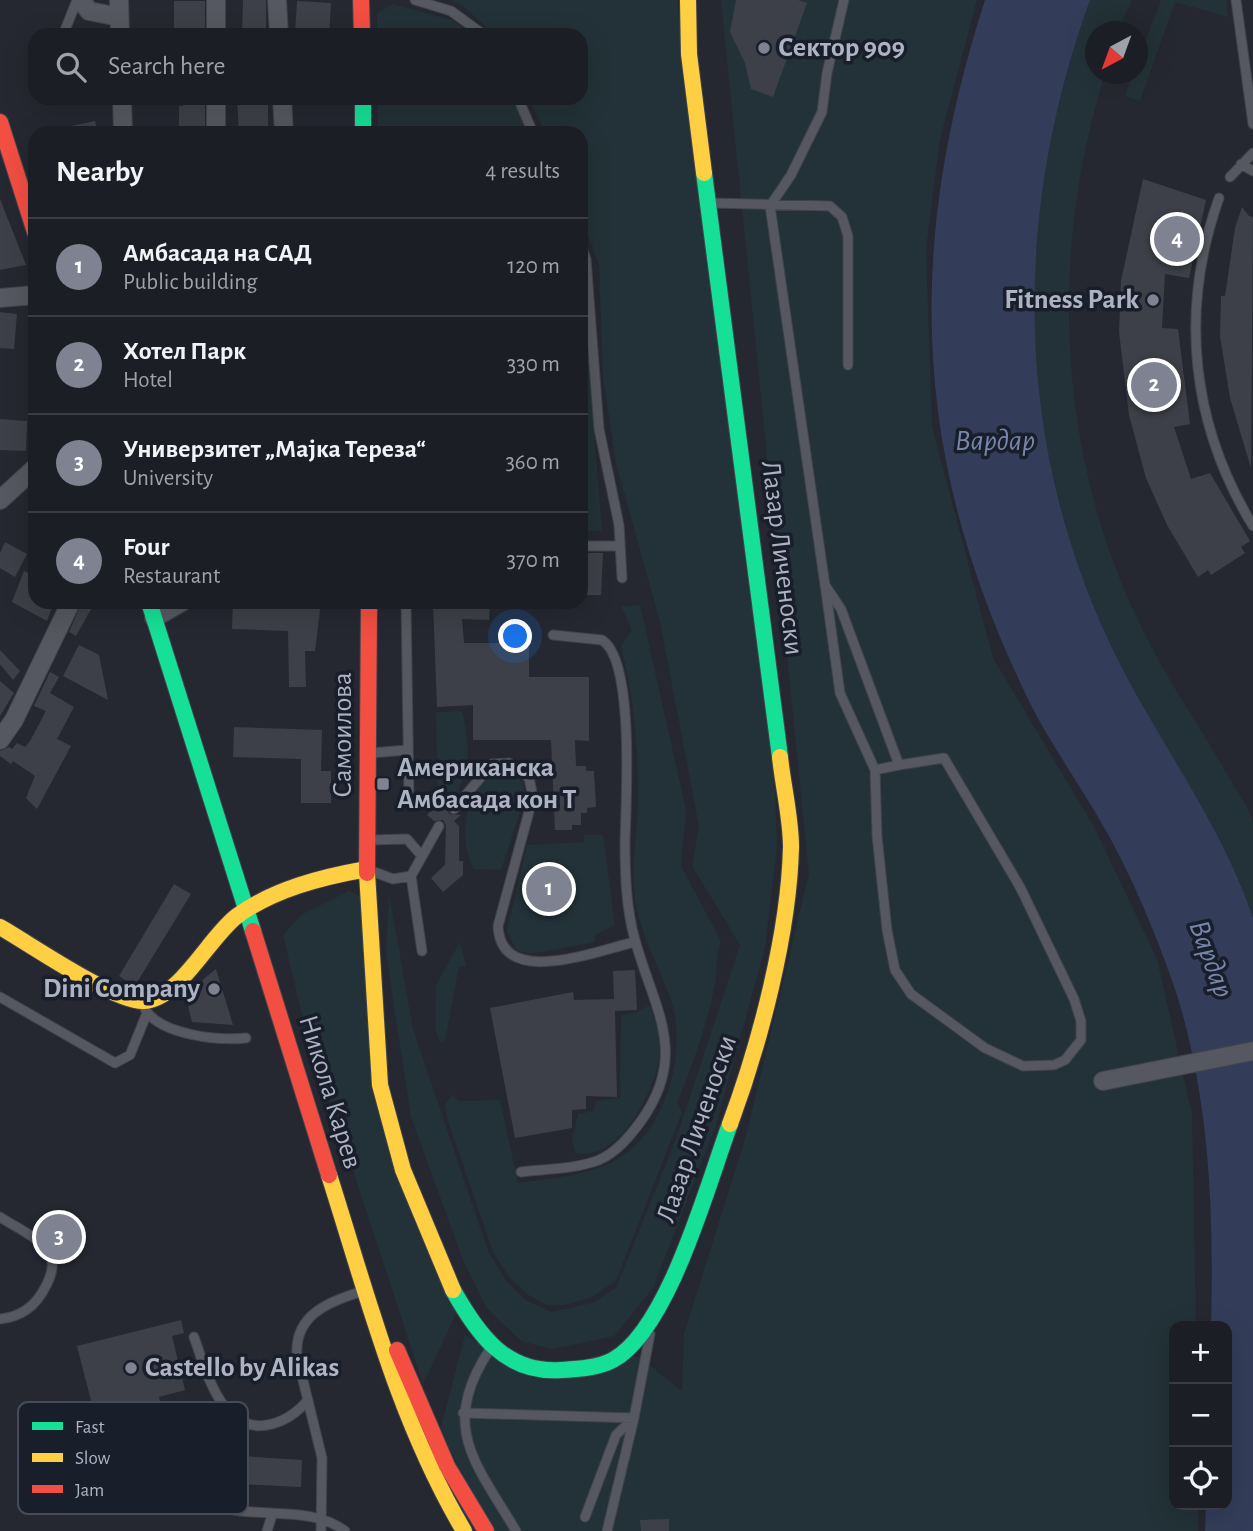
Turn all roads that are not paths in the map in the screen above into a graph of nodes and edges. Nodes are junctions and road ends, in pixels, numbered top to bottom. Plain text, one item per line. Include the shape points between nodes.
1 (79, 0) edge
2 (216, 0) edge
3 (277, 0) edge
4 (361, 0) edge
5 (415, 0) edge
6 (688, 0) edge
7 (844, 0) edge
8 (1236, 0) edge
9 (119, 17) edge
10 (66, 28) edge
11 (216, 28) edge
12 (279, 28) edge
13 (362, 28) edge
14 (475, 28) edge
15 (122, 105) edge
16 (216, 105) edge
17 (282, 105) edge
18 (362, 105) edge
19 (521, 105) edge
20 (0, 122) edge
21 (1253, 124) edge
22 (123, 126) edge
23 (216, 126) edge
24 (284, 126) edge
25 (363, 126) edge
26 (530, 126) edge
27 (1253, 153) edge
28 (1241, 164) junction
29 (1253, 171) edge
30 (1230, 177) dead end
31 (1219, 198) dead end
32 (709, 202) junction
33 (770, 206) junction
34 (28, 210) edge
35 (588, 284) edge
36 (28, 296) edge
37 (0, 298) edge
38 (848, 365) dead end
39 (28, 474) edge
40 (0, 500) edge
41 (1253, 526) edge
42 (588, 546) edge
43 (620, 546) junction
44 (622, 578) dead end
45 (825, 585) junction
46 (68, 609) edge
47 (369, 609) edge
48 (406, 609) edge
49 (152, 610) edge
50 (552, 635) dead end
51 (1, 738) edge
52 (407, 750) junction
53 (369, 753) junction
54 (899, 765) junction
55 (875, 770) junction
56 (410, 798) dead end
57 (454, 809) dead end
58 (439, 825) dead end
59 (368, 840) junction
60 (421, 855) junction
61 (367, 869) junction
62 (411, 876) junction
63 (245, 909) junction
64 (0, 927) edge
65 (635, 942) junction
66 (422, 951) dead end
67 (0, 997) edge
68 (145, 1007) junction
69 (246, 1038) dead end
70 (1253, 1051) edge
71 (1103, 1081) dead end
72 (521, 1172) dead end
73 (0, 1217) edge
74 (366, 1291) junction
75 (653, 1317) junction
76 (0, 1319) edge
77 (194, 1338) dead end
78 (492, 1347) junction
79 (308, 1400) junction
80 (222, 1402) edge
81 (463, 1413) junction
82 (634, 1418) junction
83 (248, 1423) edge
84 (248, 1512) edge
85 (272, 1515) junction
86 (585, 1517) dead end
87 (322, 1518) junction
88 (267, 1531) edge
89 (321, 1531) edge
90 (345, 1531) edge
91 (464, 1531) edge
92 (486, 1531) edge
93 (516, 1531) edge
94 (607, 1531) edge

1 - 9 street via 89,10
1 - 10 lane
2 - 11 street
3 - 12 street
4 - 13 street
5 - 14 lane via 452,11
6 - 32 street, Лазар Личеноски via 689,54
7 - 33 lane via 822,112
8 - 21 lane
15 - 22 street
16 - 23 street
17 - 24 street
18 - 25 street
19 - 26 lane
20 - 34 street
27 - 28 lane
28 - 29 lane
28 - 30 lane
31 - 41 lane via 1199,274 1196,369 1219,458
32 - 33 lane
32 - 75 street, Лазар Личеноски via 791,845 787,902 763,1015 695,1221 670,1288
33 - 38 lane via 830,206 842,217 848,236
33 - 45 lane
35 - 43 lane via 599,429
36 - 37 street
39 - 40 street
42 - 43 lane
43 - 44 lane
45 - 54 lane via 841,609
45 - 55 lane via 841,693
46 - 51 street
47 - 53 street, Самоилова
48 - 52 lane
49 - 63 street, Никола Карев
50 - 65 lane via 602,640 614,656 625,716 625,868
52 - 53 lane
52 - 56 lane
53 - 59 street, Самоилова
54 - 55 lane
54 - 55 lane via 944,758 1020,887 1081,1021 1081,1040 1065,1060 1038,1066 1007,1060 958,1030 902,981 890,954
57 - 65 lane via 492,764 509,763 529,778 533,797 498,926 501,943 513,957 538,964
58 - 60 lane
59 - 60 lane via 407,839
59 - 61 street, Самоилова
60 - 62 lane
61 - 62 lane via 393,879
61 - 63 street via 299,887
61 - 78 street, Лазар Личеноски via 380,1085 390,1128 444,1275 472,1326
62 - 66 lane
63 - 68 street via 222,928 168,990
63 - 74 street, Никола Карев
64 - 68 street
65 - 72 lane via 664,1028 665,1063 654,1099 636,1129 612,1153 597,1161
67 - 68 lane via 114,1063 130,1055
68 - 69 lane via 191,1036
70 - 71 street
73 - 76 lane via 43,1245 52,1264 41,1294 31,1306
74 - 79 lane via 322,1307 302,1326 297,1356
74 - 91 street, Никола Карев via 405,1419
74 - 92 street, Никола Карев via 392,1336 451,1474
75 - 78 street, Лазар Личеноски via 634,1343 613,1360 587,1368 545,1371
75 - 82 lane
77 - 80 lane
78 - 81 lane via 476,1371
79 - 83 lane via 280,1422
79 - 87 lane via 322,1458
81 - 82 lane
81 - 93 lane via 470,1451
82 - 86 lane via 616,1434
82 - 94 lane
84 - 85 lane
85 - 87 lane
85 - 88 lane
87 - 89 lane
87 - 90 lane

